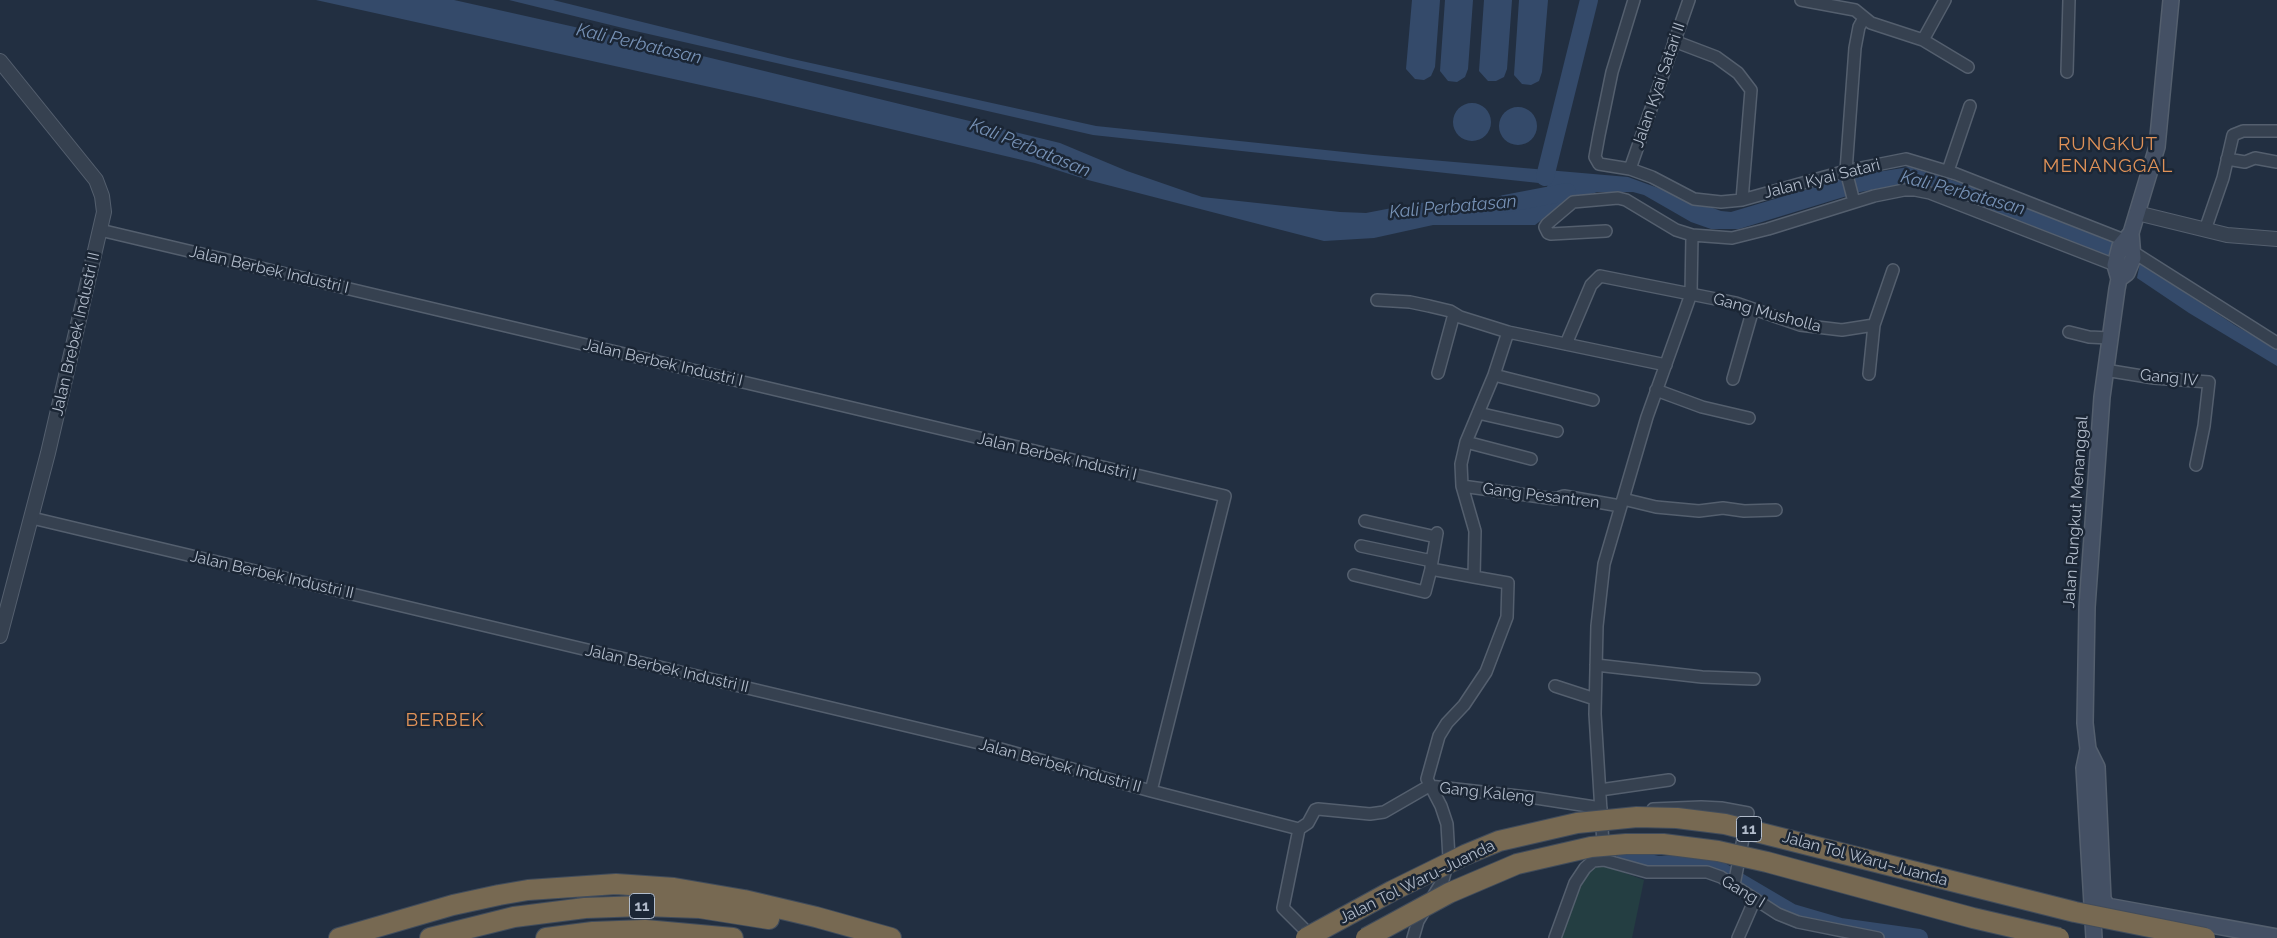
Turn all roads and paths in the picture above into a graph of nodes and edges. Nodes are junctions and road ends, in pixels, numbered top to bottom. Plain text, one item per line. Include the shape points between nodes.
1 (1634, 0) edge
2 (1688, 0) edge
3 (1801, 0) edge
4 (1945, 0) edge
5 (2069, 0) edge
6 (2171, 0) edge
7 (1829, 2) edge
8 (1864, 18) junction
9 (1923, 40) junction
10 (1674, 41) junction
11 (0, 61) edge
12 (1968, 67) dead end
13 (2067, 72) dead end
14 (1970, 106) dead end
15 (2277, 131) edge
16 (2228, 159) junction
17 (2277, 162) edge
18 (1630, 169) junction
19 (1948, 171) junction
20 (1846, 174) junction
21 (1854, 198) junction
22 (1742, 200) junction
23 (2137, 213) junction
24 (100, 230) junction
25 (2205, 230) junction
26 (1606, 231) dead end
27 (1692, 235) junction
28 (2277, 239) edge
29 (2125, 254) junction
30 (1893, 270) dead end
31 (1691, 294) junction
32 (1377, 300) dead end
33 (1753, 309) junction
34 (1454, 314) junction
35 (1874, 325) junction
36 (1508, 332) junction
37 (2069, 332) dead end
38 (2109, 338) junction
39 (2277, 343) edge
40 (1566, 344) junction
41 (1666, 365) junction
42 (2105, 370) junction
43 (1438, 373) dead end
44 (1869, 374) dead end
45 (1494, 375) junction
46 (1734, 379) dead end
47 (1656, 390) junction
48 (1593, 400) dead end
49 (1478, 413) junction
50 (1750, 418) dead end
51 (1557, 431) dead end
52 (1466, 442) junction
53 (1531, 459) dead end
54 (2196, 466) dead end
55 (1462, 486) junction
56 (1622, 503) junction
57 (1776, 510) dead end
58 (32, 518) junction
59 (1366, 521) dead end
60 (1361, 546) dead end
61 (1432, 565) junction
62 (1354, 575) dead end
63 (1474, 577) junction
64 (0, 636) edge
65 (1596, 665) junction
66 (1754, 679) dead end
67 (1555, 686) dead end
68 (1595, 699) junction
69 (2088, 749) junction
70 (1669, 780) dead end
71 (1429, 786) junction
72 (1600, 790) junction
73 (1152, 791) junction
74 (1602, 810) junction
75 (1299, 828) junction
76 (1604, 860) junction
77 (1735, 883) junction
78 (1755, 898) junction
79 (2107, 906) junction
80 (2205, 934) edge
81 (2233, 934) edge
82 (2094, 935) edge
83 (2277, 936) edge
84 (339, 938) edge
85 (430, 938) edge
86 (546, 938) edge
87 (732, 938) edge
88 (853, 938) edge
89 (891, 938) edge
90 (1306, 938) edge
91 (1314, 938) edge
92 (1366, 938) edge
93 (1413, 938) edge
94 (1555, 938) edge
95 (1738, 938) edge
96 (1878, 938) edge
97 (2059, 938) edge

1 - 18 street, Jalan Kyai Satari via 1612,72 1596,159 1599,164
2 - 10 street, Jalan Kyai Satari II
3 - 7 street
4 - 9 street
5 - 13 street
6 - 23 main road, Jalan Rungkut Menanggal via 2158,147
7 - 8 street via 1860,12
8 - 9 street
8 - 20 street via 1855,48
9 - 12 street
10 - 18 street, Jalan Kyai Satari II
10 - 22 street via 1716,57 1738,73 1751,90
11 - 24 street, Jalan Brebek Industri II via 96,180 104,212
14 - 19 street
15 - 16 street via 2237,132 2233,135
16 - 17 street via 2245,162 2255,158
16 - 25 street
18 - 22 street, Jalan Kyai Satari via 1694,199
19 - 20 street, Jalan Kyai Satari via 1902,159
19 - 29 street, Jalan Kyai Satari
20 - 21 street
20 - 22 street, Jalan Kyai Satari
21 - 27 street via 1745,236 1712,238
21 - 29 street via 1904,190 1930,193
23 - 25 street
23 - 29 main road, Jalan Rungkut Menanggal
24 - 58 street, Jalan Brebek Industri II
24 - 73 street, Jalan Berbek Industri I via 1225,496
25 - 28 street
26 - 27 street via 1551,234 1546,227 1573,202 1618,198 1660,222
27 - 31 street
29 - 38 main road, Jalan Rungkut Menanggal
29 - 39 street
30 - 35 street
31 - 33 street, Gang Musholla via 1736,302
31 - 40 street, Gang Musholla via 1600,276 1591,284
31 - 41 street
32 - 34 street via 1410,302
33 - 35 street, Gang Musholla via 1826,330
33 - 46 street
34 - 36 street
34 - 43 street
35 - 44 street
36 - 40 street
36 - 45 street
37 - 38 street
38 - 42 main road, Jalan Rungkut Menanggal
40 - 41 street
41 - 47 street
42 - 54 street, Gang IV via 2209,382
42 - 69 main road, Jalan Rungkut Menanggal via 2088,571 2085,723
45 - 48 street
45 - 49 street
47 - 50 street via 1702,407
47 - 56 street
49 - 51 street
49 - 52 street
52 - 53 street
52 - 55 street via 1461,464
55 - 56 street, Gang Pesantren via 1555,499 1564,496
55 - 63 street via 1475,531
56 - 57 street, Gang Pesantren via 1699,511 1724,508
56 - 65 street via 1604,564
58 - 64 street, Jalan Brebek Industri II
58 - 73 street, Jalan Berbek Industri II via 980,743
59 - 61 street via 1437,535
60 - 61 street
61 - 62 street via 1425,592
61 - 63 street
63 - 71 street via 1508,583 1507,617 1486,672 1439,736 1427,779
65 - 66 street via 1702,677
65 - 68 street
67 - 68 street
68 - 72 street
69 - 79 main road, Jalan Rungkut Menanggal via 2097,767 2103,898
69 - 82 main road, Jalan Rungkut Menanggal via 2084,768
70 - 72 street
71 - 74 street, Gang Kaleng via 1536,798
71 - 75 street, Gang Kaleng via 1384,812 1370,814 1318,809 1308,823
71 - 93 street via 1447,824 1449,858 1443,880 1418,921
72 - 74 street
73 - 75 street, Jalan Berbek Industri II
74 - 76 street
74 - 77 street, Gang Kaleng via 1701,807 1748,813
75 - 91 street via 1283,908
76 - 77 street, Gang I via 1647,872 1707,872
76 - 94 street via 1593,861 1575,883
77 - 78 street, Gang I
78 - 95 street
78 - 96 street, Gang I via 1778,914 1798,922
79 - 80 main road
79 - 82 main road, Jalan Rungkut Menanggal
80 - 81 main road
80 - 90 highway, Jalan Tol Waru–Juanda / 11, bridge via 2094,916 1725,824 1637,817 1577,823 1499,841 1392,891
81 - 83 main road
84 - 89 highway via 499,895 616,884 674,888 744,900
85 - 88 highway, 11 via 514,917 585,908 643,906 700,908 750,915
86 - 87 highway, 11 via 644,930
92 - 97 highway, Jalan Tol Waru–Juanda / 11, bridge via 1449,893 1517,864 1591,847 1663,844 1738,856

